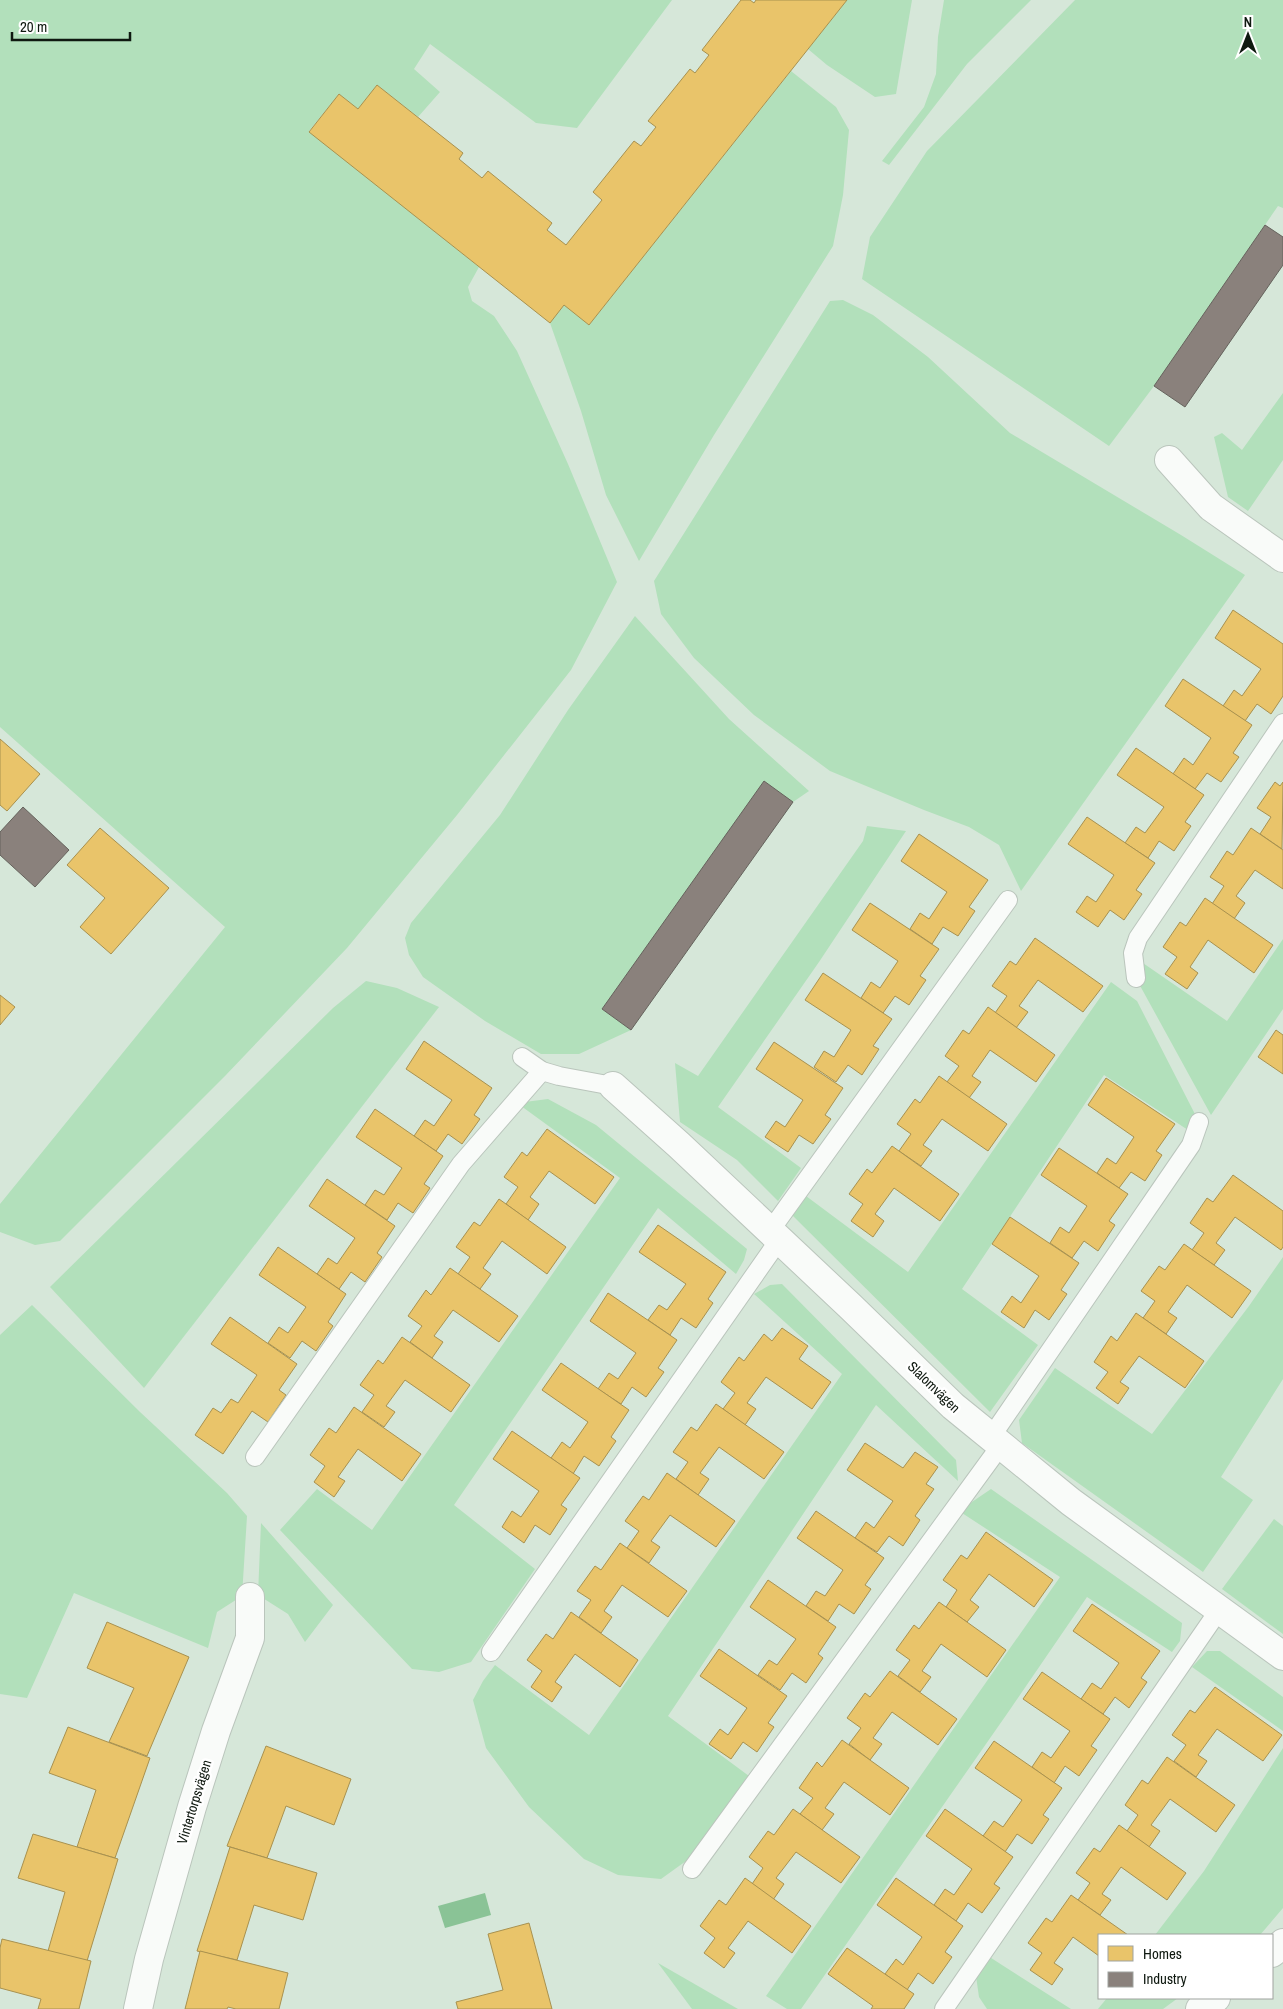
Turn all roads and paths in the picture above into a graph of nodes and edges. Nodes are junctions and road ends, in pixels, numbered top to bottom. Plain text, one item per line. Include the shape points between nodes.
1 (1168, 460) dead end
2 (1283, 558) edge
3 (1283, 723) edge
4 (1008, 900) dead end
5 (1136, 978) dead end
6 (522, 1057) dead end
7 (542, 1070) junction
8 (613, 1086) joint
9 (1200, 1122) dead end
10 (775, 1236) junction
11 (996, 1441) junction
12 (255, 1457) dead end
13 (250, 1597) dead end
14 (1219, 1610) junction
15 (491, 1652) dead end
16 (1283, 1656) edge
17 (692, 1869) dead end
18 (1283, 1943) edge
19 (1273, 1952) edge
20 (1215, 1999) edge
21 (138, 2009) edge
22 (944, 2009) edge
23 (1200, 2009) edge

1 - 2 street via 1211,507
3 - 5 lane via 1138,938 1133,954
4 - 10 lane
6 - 7 lane
7 - 8 lane
7 - 12 lane via 461,1164
8 - 10 street, Slalomvägen
9 - 11 lane via 1191,1145
10 - 11 street, Slalomvägen via 953,1406
10 - 15 lane
11 - 14 street, Slalomvägen via 1070,1502
11 - 17 lane
13 - 21 street, Vintertorpsvägen via 250,1638 192,1807
14 - 16 street, Slalomvägen
14 - 22 lane
18 - 19 street
20 - 23 street

